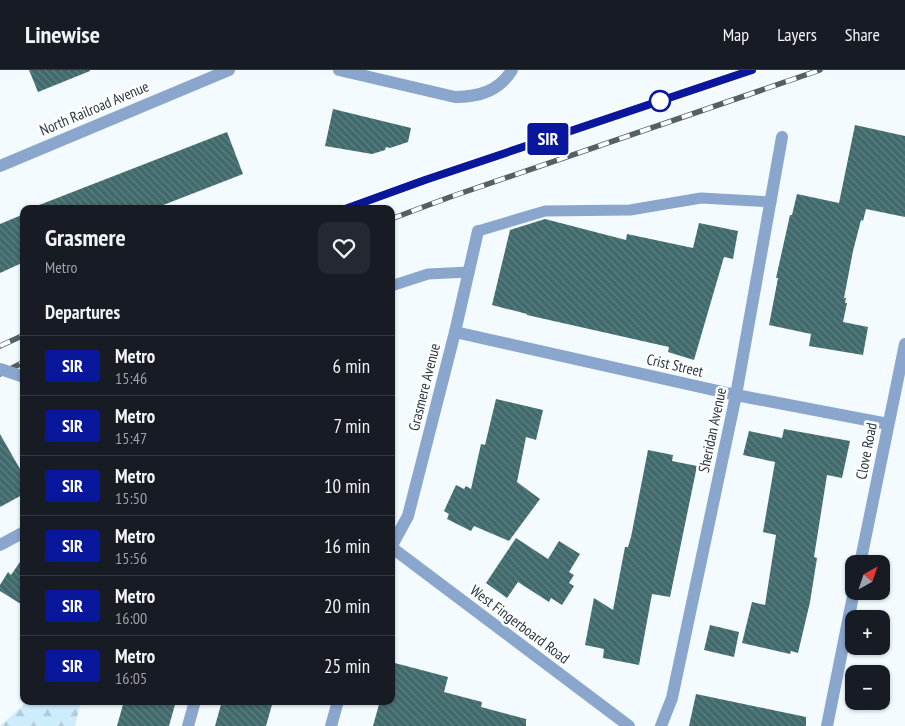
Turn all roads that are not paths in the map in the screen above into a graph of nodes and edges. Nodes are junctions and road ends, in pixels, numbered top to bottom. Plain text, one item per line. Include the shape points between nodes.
1 (229, 70) edge
2 (339, 70) edge
3 (512, 70) edge
4 (782, 138) dead end
5 (0, 166) edge
6 (771, 202) junction
7 (478, 231) joint
8 (469, 272) junction
9 (395, 285) edge
10 (455, 332) junction
11 (905, 346) edge
12 (0, 369) edge
13 (20, 376) edge
14 (736, 395) junction
15 (888, 424) junction
16 (20, 534) edge
17 (395, 540) edge
18 (0, 545) edge
19 (395, 550) edge
20 (862, 555) edge
21 (852, 600) edge
22 (194, 705) edge
23 (337, 705) edge
24 (188, 726) edge
25 (331, 726) edge
26 (629, 726) edge
27 (661, 726) edge
28 (827, 726) edge

1 - 5 street, North Railroad Avenue
2 - 3 street via 455,97 472,97 489,92
4 - 6 street, Sheridan Avenue
6 - 7 lane via 701,198 630,210 545,211
6 - 14 street, Sheridan Avenue
7 - 8 street, Grasmere Avenue
8 - 9 lane via 428,274
8 - 10 street, Grasmere Avenue
10 - 14 street, Crist Street
10 - 17 street, Grasmere Avenue via 408,516
11 - 15 street, Clove Road
12 - 13 street, bridge
14 - 15 street, Crist Street
14 - 27 street, Sheridan Avenue via 672,698
15 - 20 street, Clove Road
16 - 18 street
19 - 26 street, West Fingerboard Road
21 - 28 street
22 - 24 street
23 - 25 street

